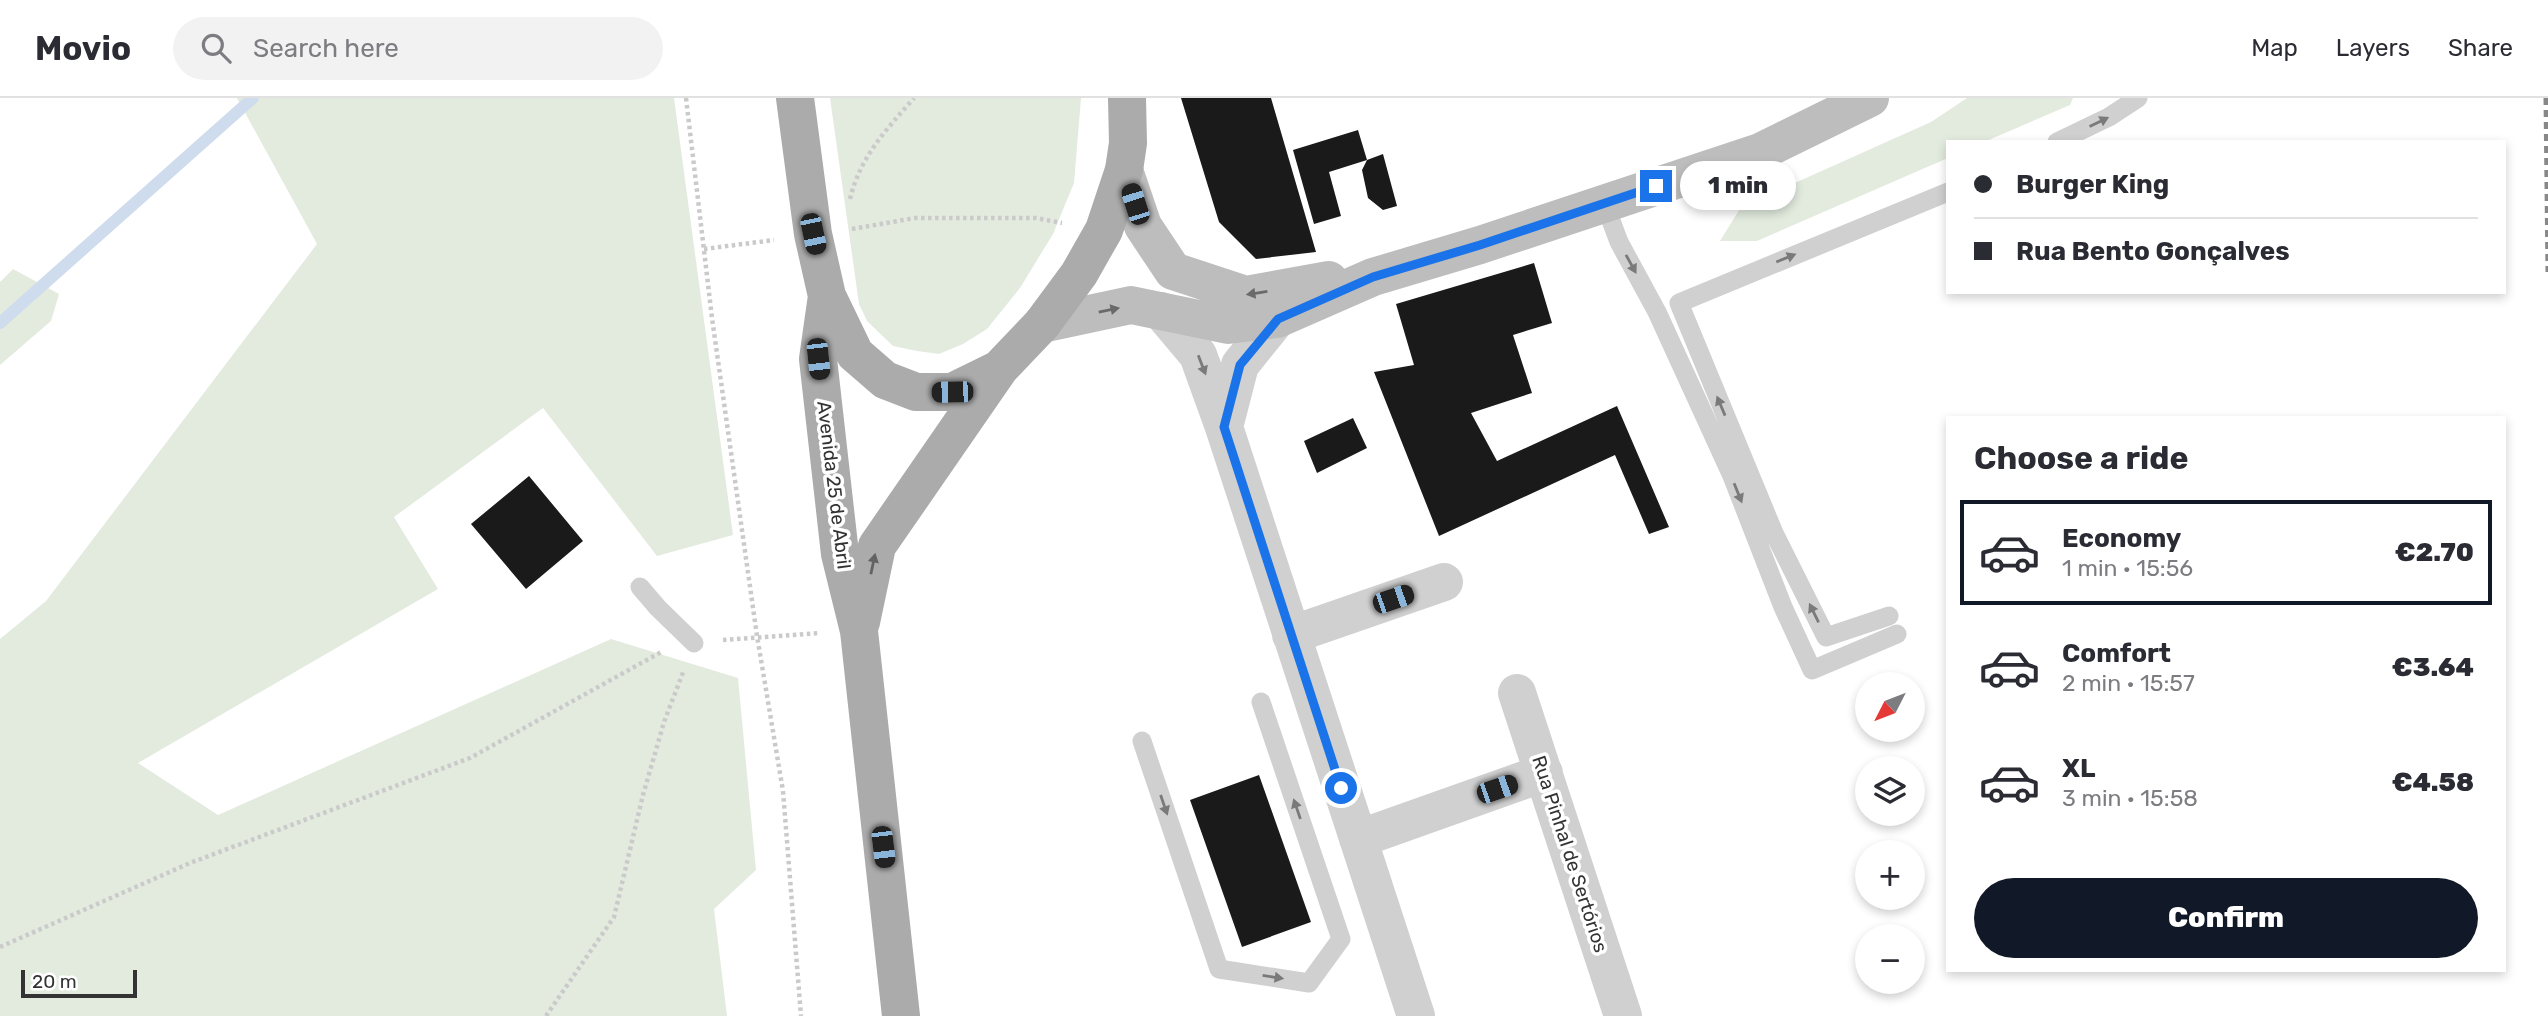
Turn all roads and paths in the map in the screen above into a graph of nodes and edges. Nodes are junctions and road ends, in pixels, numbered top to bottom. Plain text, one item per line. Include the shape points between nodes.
1 (686, 98) edge
2 (795, 98) edge
3 (914, 98) edge
4 (1127, 98) edge
5 (1870, 98) edge
6 (2138, 98) edge
7 (2061, 140) edge
8 (1124, 170) junction
9 (1946, 193) edge
10 (1604, 202) junction
11 (849, 203) dead end
12 (842, 230) dead end
13 (1104, 230) junction
14 (1373, 277) junction
15 (827, 296) junction
16 (1161, 311) junction
17 (1278, 319) junction
18 (1042, 324) junction
19 (1000, 368) junction
20 (1224, 427) junction
21 (1444, 582) dead end
22 (640, 587) dead end
23 (859, 631) junction
24 (1291, 635) junction
25 (758, 636) junction
26 (694, 643) junction
27 (1517, 693) dead end
28 (1261, 702) dead end
29 (1142, 741) dead end
30 (1544, 773) junction
31 (1358, 839) junction
32 (0, 947) edge
33 (546, 1016) edge
34 (801, 1016) edge
35 (901, 1016) edge
36 (1416, 1016) edge
37 (1623, 1016) edge

1 - 25 path
2 - 15 main road, Avenida 25 de Abril via 813,234
3 - 11 path via 879,137 855,176
4 - 8 main road, Avenida 25 de Abril
5 - 10 street via 1760,152
7 -> 6 lane
8 - 13 main road, Avenida 25 de Abril
14 -> 8 street via 1247,295 1173,271 1143,226
10 -> 9 lane via 1732,476 1812,670 1893,625 1826,637 1774,533 1679,303
10 - 14 street
12 - 13 path via 915,218 1036,218
13 - 18 main road, Avenida 25 de Abril
14 - 17 street
15 - 19 main road, Avenida 25 de Abril via 855,354 885,380 916,392 952,392
15 - 23 main road, Avenida 25 de Abril via 818,359 840,554
16 - 17 street via 1228,325
18 -> 16 street via 1131,305
16 -> 20 street via 1198,355
17 - 20 street via 1240,365
18 - 19 main road, Avenida 25 de Abril
23 -> 19 main road, Avenida 25 de Abril via 877,546
20 - 24 street
21 - 24 street
22 - 26 lane
23 - 25 path
23 - 35 main road, Avenida 25 de Abril
24 - 31 street
25 - 26 path
25 - 34 path via 783,791
26 - 32 path via 670,647 470,758 191,863
26 - 33 path via 664,722 614,917
27 - 30 street, Rua Pinhal de Sertórios
29 -> 28 lane via 1219,969 1309,983 1341,939
30 - 31 street
30 - 37 street, Rua Pinhal de Sertórios
31 - 36 street

